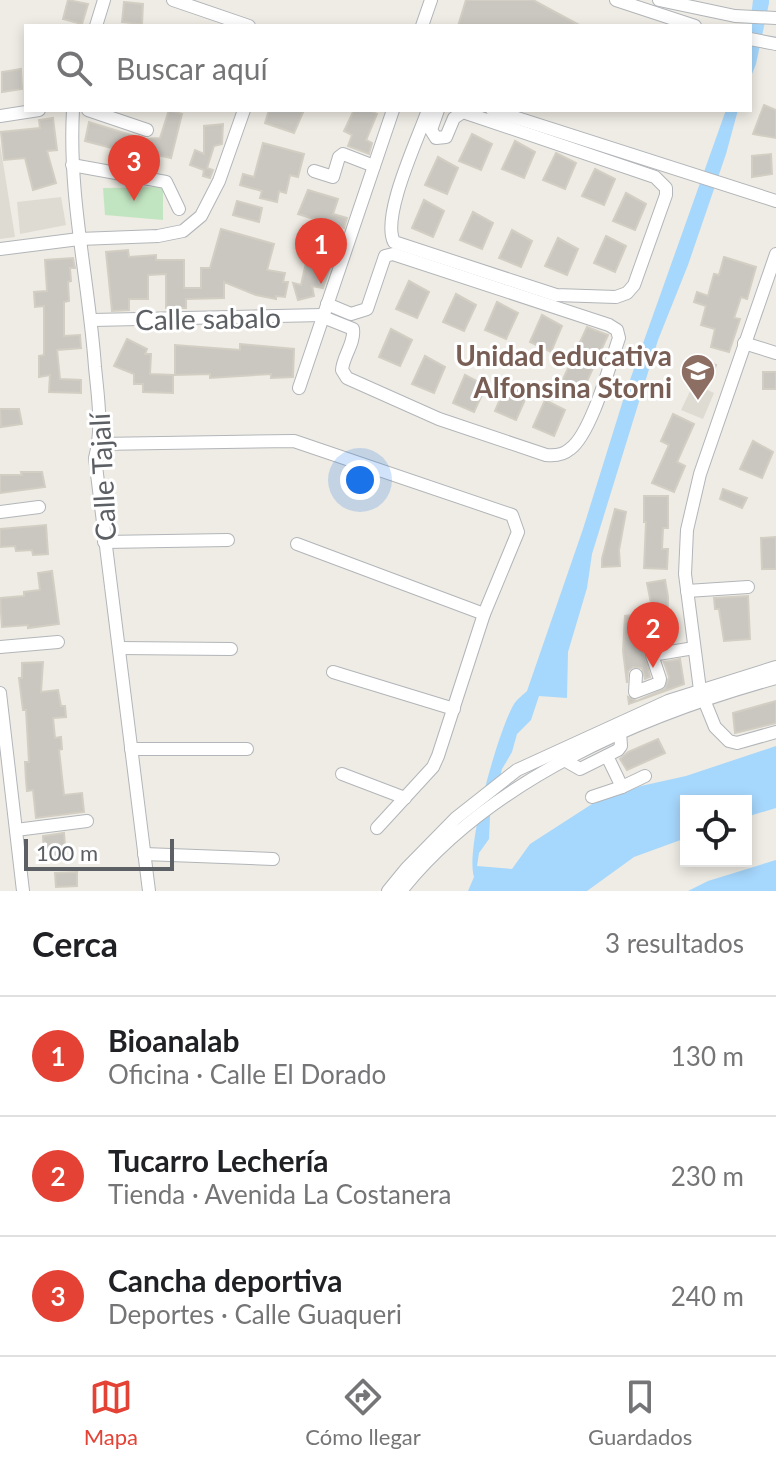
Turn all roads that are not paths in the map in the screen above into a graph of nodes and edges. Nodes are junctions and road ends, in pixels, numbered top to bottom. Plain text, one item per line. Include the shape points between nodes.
1 (104, 0) edge
2 (173, 0) edge
3 (431, 0) edge
4 (616, 0) edge
5 (659, 0) edge
6 (695, 5) edge
7 (775, 18) edge
8 (97, 24) edge
9 (243, 24) edge
10 (423, 24) edge
11 (689, 24) edge
12 (752, 39) edge
13 (776, 44) edge
14 (26, 112) edge
15 (73, 112) edge
16 (94, 112) edge
17 (243, 112) edge
18 (392, 112) edge
19 (427, 112) edge
20 (437, 112) edge
21 (463, 112) edge
22 (463, 112) edge
23 (501, 112) edge
24 (0, 116) edge
25 (147, 130) dead end
26 (72, 165) junction
27 (374, 166) junction
28 (314, 171) dead end
29 (776, 201) edge
30 (179, 209) dead end
31 (79, 239) junction
32 (0, 249) edge
33 (776, 254) edge
34 (324, 312) junction
35 (92, 320) junction
36 (744, 343) junction
37 (776, 353) edge
38 (299, 388) dead end
39 (99, 444) junction
40 (39, 507) dead end
41 (0, 512) edge
42 (228, 540) dead end
43 (104, 542) junction
44 (297, 544) dead end
45 (748, 587) dead end
46 (708, 590) junction
47 (687, 591) junction
48 (709, 605) dead end
49 (484, 614) junction
50 (58, 642) dead end
51 (0, 647) edge
52 (119, 648) junction
53 (694, 648) junction
54 (231, 649) dead end
55 (776, 667) edge
56 (333, 672) dead end
57 (636, 675) dead end
58 (776, 678) edge
59 (0, 693) edge
60 (702, 695) junction
61 (454, 709) junction
62 (620, 732) junction
63 (776, 732) edge
64 (131, 749) junction
65 (247, 749) dead end
66 (607, 756) junction
67 (566, 761) junction
68 (546, 765) junction
69 (342, 774) dead end
70 (645, 776) dead end
71 (622, 787) junction
72 (592, 797) dead end
73 (405, 798) junction
74 (87, 821) dead end
75 (377, 828) dead end
76 (16, 830) junction
77 (144, 854) junction
78 (273, 859) dead end
79 (23, 891) edge
80 (149, 891) edge
81 (388, 891) edge
82 (401, 891) edge

1 - 8 street
2 - 9 street
3 - 10 street
4 - 11 street
5 - 6 street
6 - 7 street via 735,16
12 - 13 street
14 - 24 street
15 - 26 street, Calle Tajalí
16 - 25 street
17 - 31 street via 219,181 201,216 183,231
18 - 27 street
19 - 21 street via 393,205 394,242 556,295 627,293 666,195 662,182
20 - 22 street via 431,130 436,138 446,137 454,118
23 - 29 street
26 - 30 street via 166,182
26 - 31 street, Calle Tajalí
27 - 28 street via 343,154 333,177
27 - 34 street
31 - 32 street
31 - 35 street, Calle Tajalí
33 - 36 street
34 - 34 street, Calle sabalo via 354,331 342,370 347,378 439,419 546,455 562,454 578,442 619,338 609,325 393,254 385,256 367,309
34 - 35 street, Calle sabalo
34 - 38 street
35 - 39 street, Calle Tajalí
36 - 37 street
36 - 47 street via 693,502 687,530
39 - 43 street, Calle Tajalí via 95,458
39 - 49 street via 294,441 512,515 518,532
40 - 41 street
42 - 43 street
43 - 52 street, Calle Tajalí
44 - 49 street
45 - 46 street
46 - 47 street
46 - 48 street
47 - 53 street
49 - 61 street
50 - 51 street
52 - 54 street
52 - 64 street, Calle Tajalí
53 - 57 street via 652,655 659,683 635,692
53 - 60 street
55 - 60 street
56 - 61 street
58 - 60 street
59 - 76 street
60 - 62 street
60 - 63 street via 715,727 729,741
60 - 68 street via 613,725
61 - 73 street via 433,767
62 - 66 street via 621,746
62 - 67 street
64 - 65 street
64 - 77 street, Calle Tajalí
66 - 67 street via 580,769
66 - 71 street
67 - 68 street
68 - 81 street via 517,770 456,818
68 - 82 street via 461,831
69 - 73 street
70 - 71 street
71 - 72 street
73 - 75 street
74 - 76 street
76 - 79 street
77 - 78 street
77 - 80 street, Calle Tajalí

